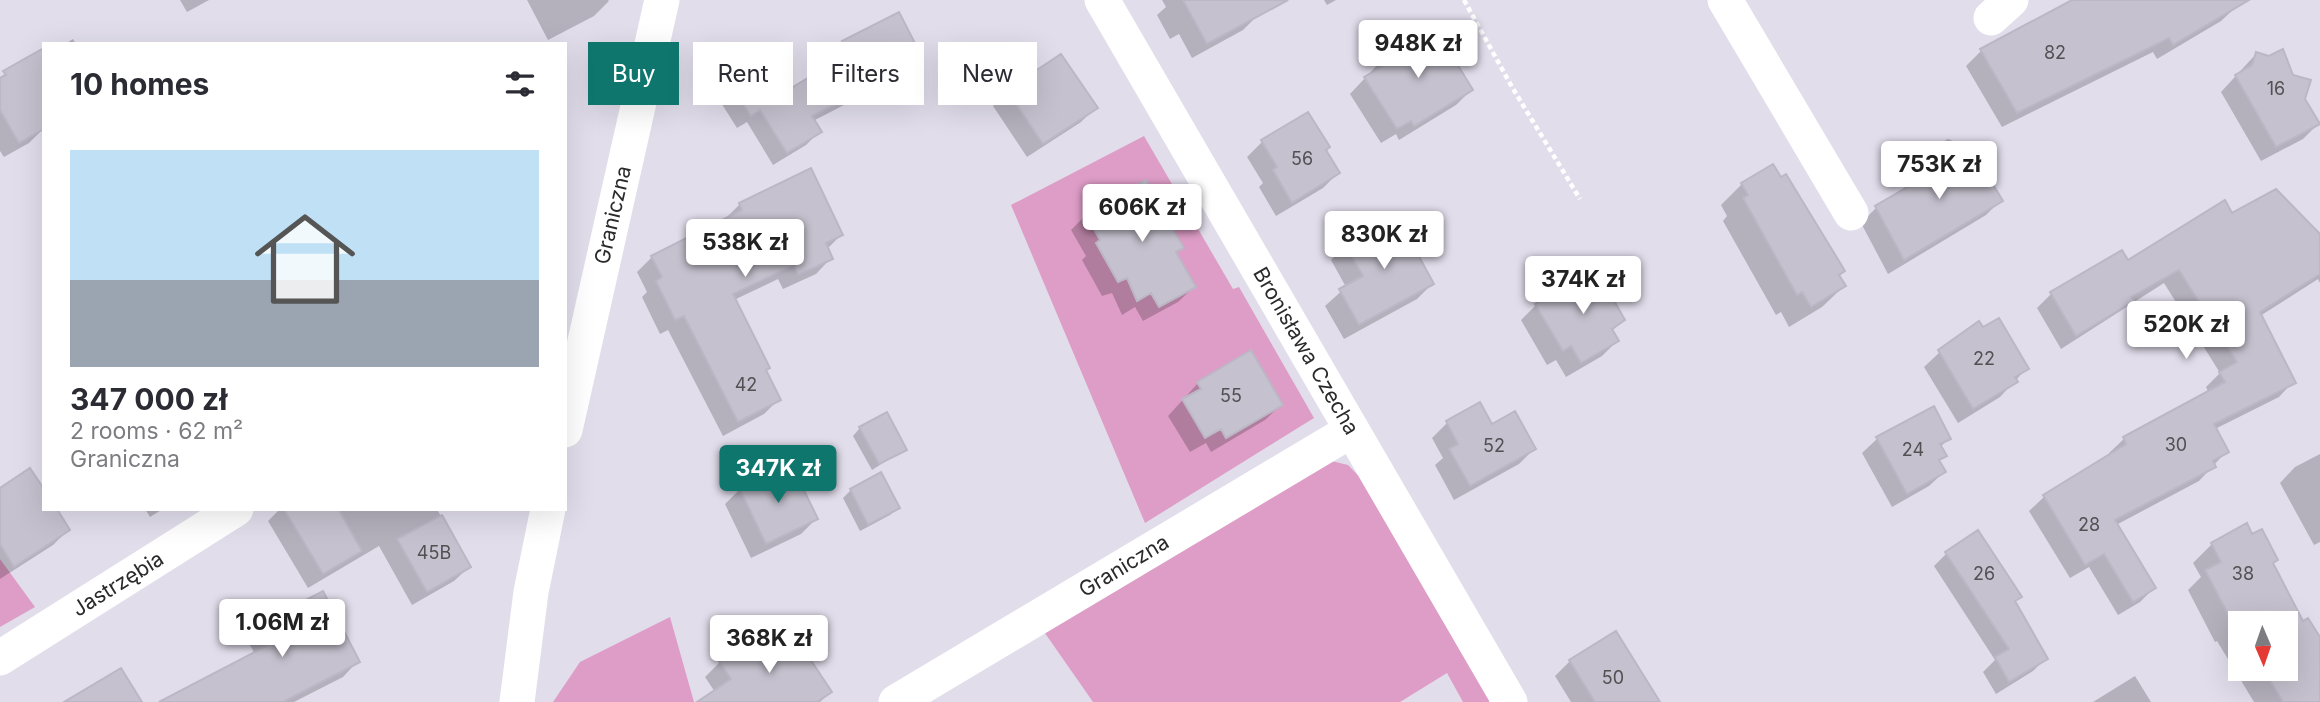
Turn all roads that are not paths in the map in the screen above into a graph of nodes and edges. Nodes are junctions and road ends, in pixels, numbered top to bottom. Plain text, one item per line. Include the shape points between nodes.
1 (662, 0) edge
2 (1102, 0) edge
3 (1726, 0) edge
4 (1851, 213) dead end
5 (598, 281) junction
6 (567, 301) edge
7 (567, 421) edge
8 (1352, 430) junction
9 (233, 511) edge
10 (548, 511) edge
11 (0, 658) edge
12 (517, 702) edge
13 (896, 702) edge
14 (1510, 702) edge

1 - 5 street, Graniczna
2 - 8 street, Bronisława Czecha
3 - 4 street
5 - 6 street
5 - 7 street, Graniczna
8 - 13 street, Graniczna
8 - 14 street, Bronisława Czecha
9 - 11 street, Jastrzębia
10 - 12 street via 531,592

